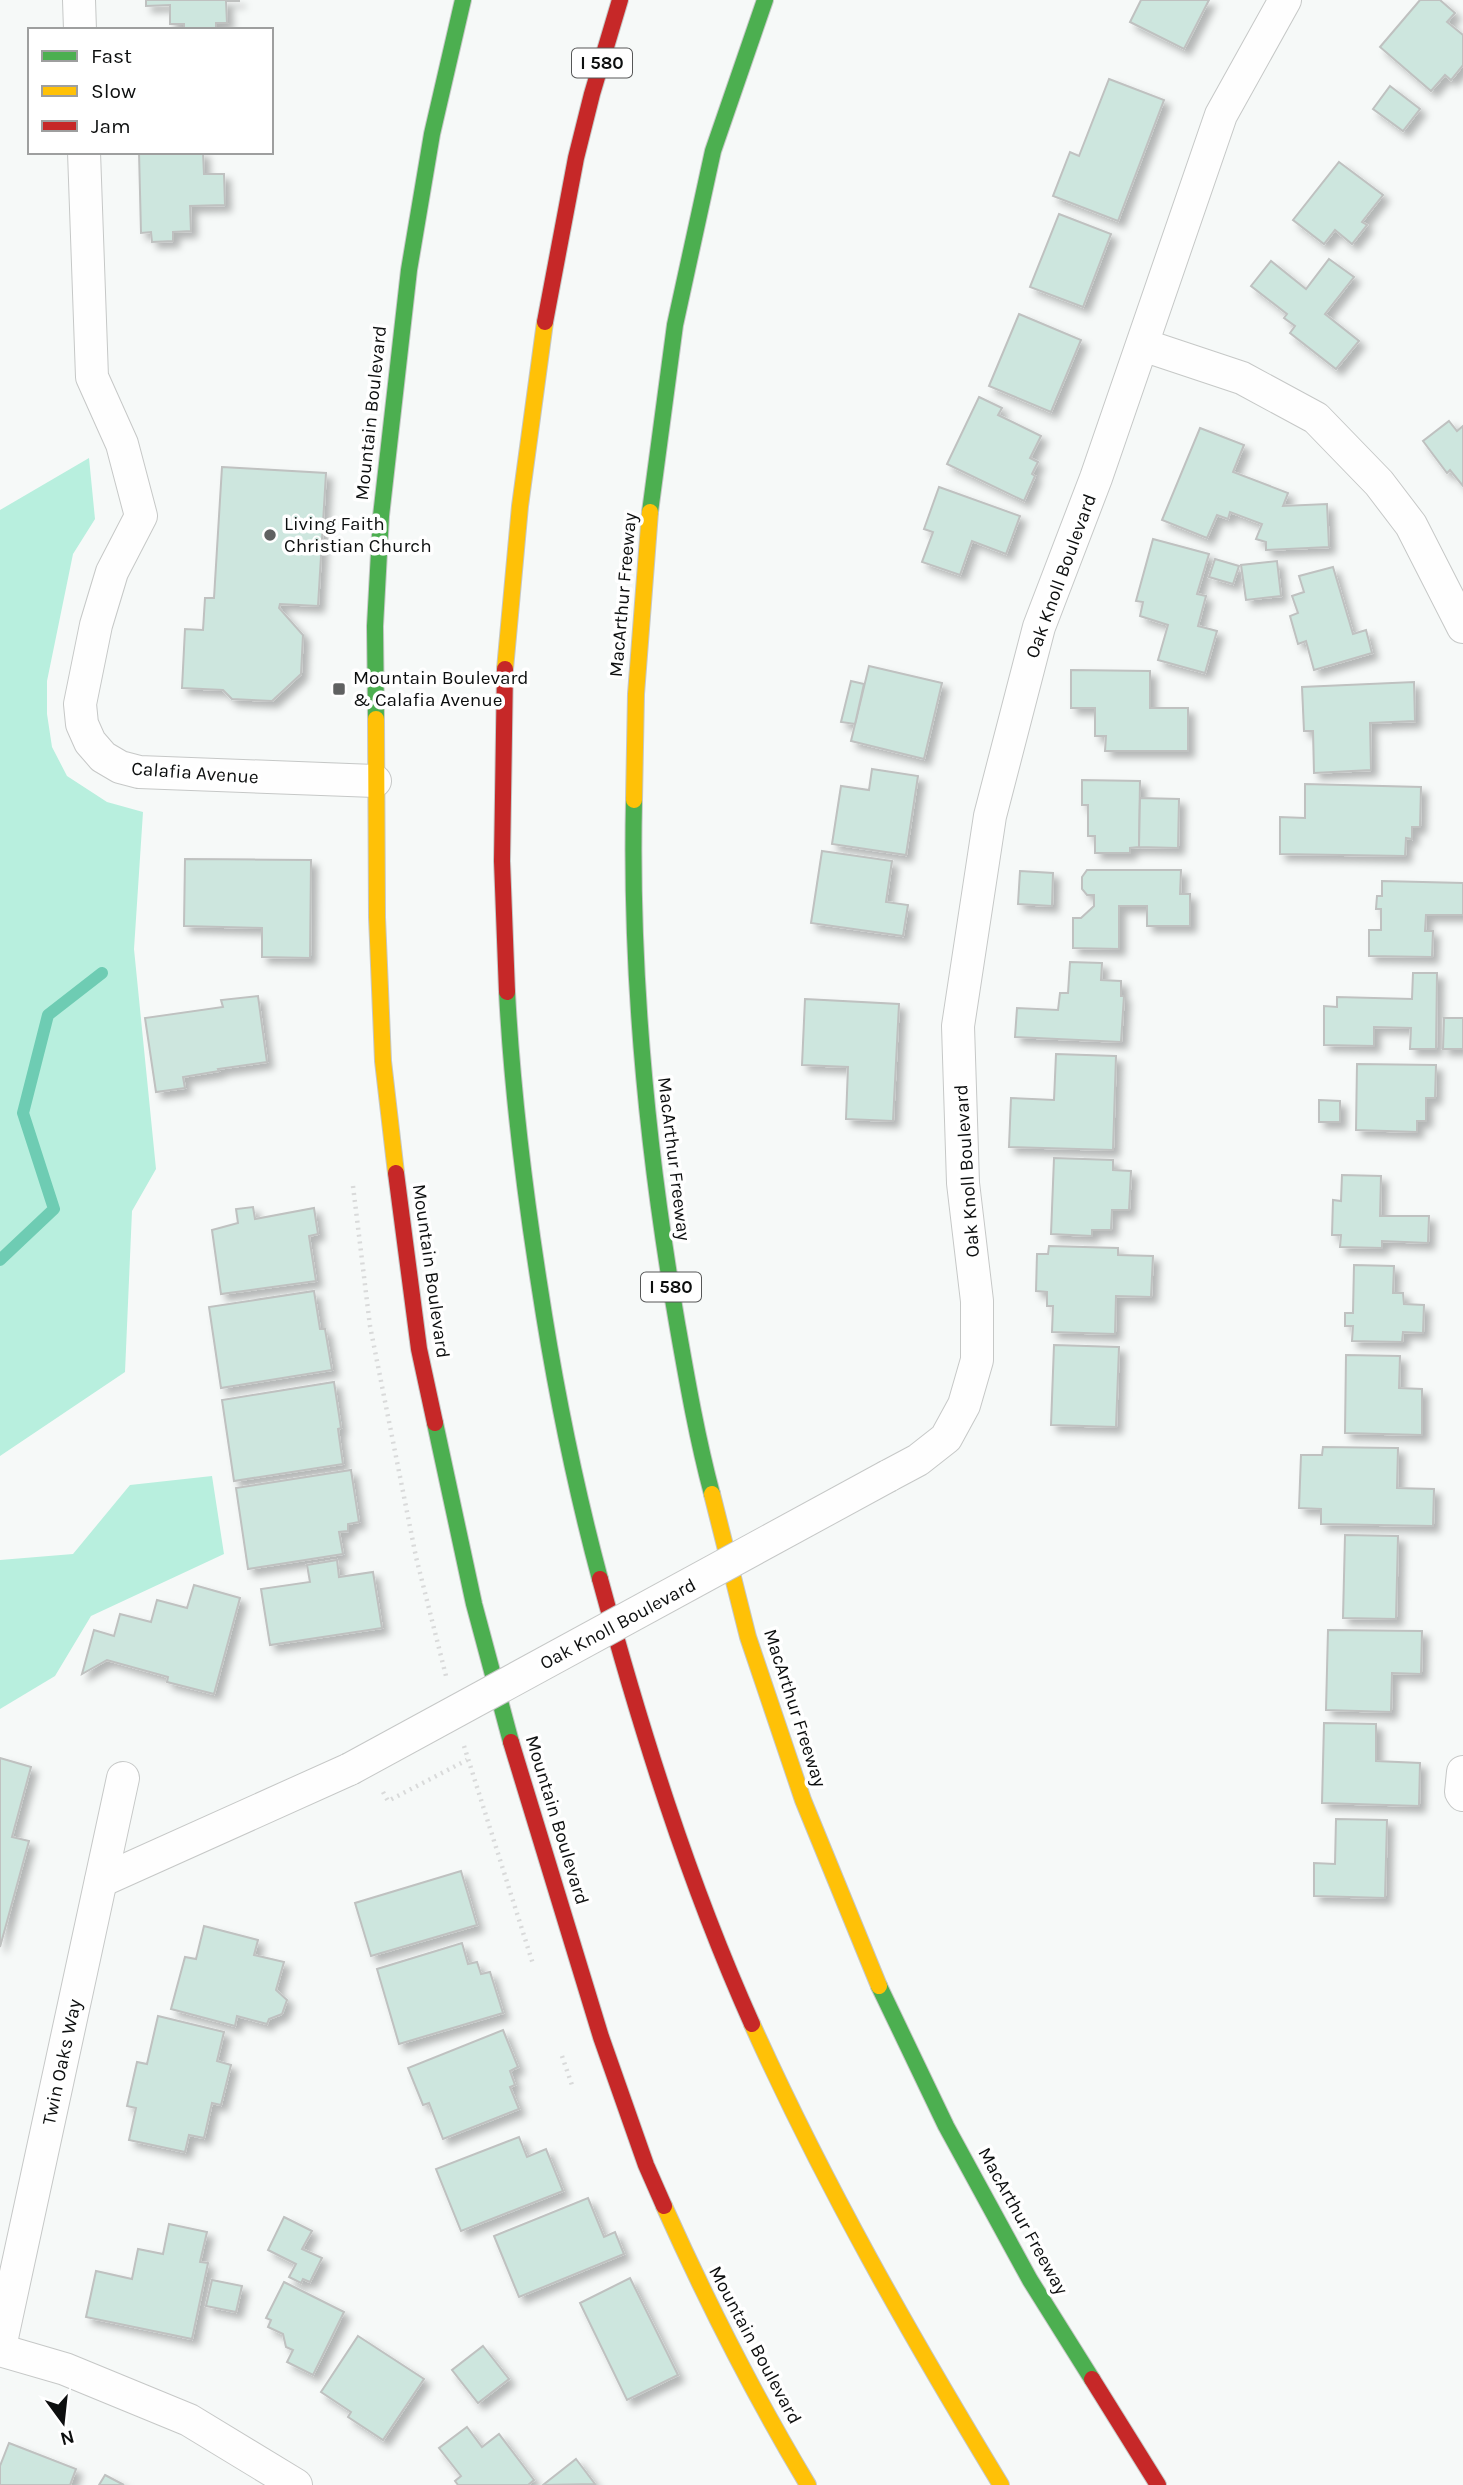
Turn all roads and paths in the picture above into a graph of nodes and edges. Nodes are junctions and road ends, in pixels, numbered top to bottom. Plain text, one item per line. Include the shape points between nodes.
1 (79, 0) edge
2 (463, 0) edge
3 (611, 0) edge
4 (620, 0) edge
5 (765, 0) edge
6 (1285, 0) edge
7 (80, 28) edge
8 (584, 125) junction
9 (84, 154) edge
10 (1143, 345) junction
11 (1463, 624) edge
12 (375, 781) junction
13 (467, 1760) dead end
14 (123, 1778) dead end
15 (383, 1792) dead end
16 (101, 1881) junction
17 (0, 2348) edge
18 (296, 2485) edge
19 (808, 2485) edge
20 (1001, 2485) edge
21 (1158, 2485) edge

1 - 7 street
2 - 12 main road, Mountain Boulevard via 430,148 392,408 375,626
3 - 8 main road
4 - 8 main road, I 580
5 - 21 main road, MacArthur Freeway / I 580 via 710,165 675,325 650,514 636,694 632,874 641,1062 665,1254 698,1440 748,1637 803,1800 871,1968 946,2126 1030,2280
6 - 10 street, Oak Knoll Boulevard via 1221,115
8 - 20 main road, I 580 via 548,300 519,497 504,692 504,914 512,1063 534,1266 570,1463 623,1669 679,1839 748,2016 827,2180 914,2343
9 - 12 street, Calafia Avenue via 92,377 122,444 141,516 112,572 96,625 80,704 90,742 103,757 139,772
10 - 11 street via 1242,378 1316,418 1379,483 1411,525
10 - 16 street, Oak Knoll Boulevard, bridge via 1039,627 990,816 958,1026 963,1183 978,1301 977,1360 964,1405 946,1438 918,1460 350,1769
12 - 19 main road, Mountain Boulevard via 383,1060 399,1202 419,1349 474,1604 554,1884 646,2165 701,2289
13 - 15 path via 388,1801
14 - 16 street, Twin Oaks Way
16 - 17 street, Twin Oaks Way
17 - 18 street via 190,2420

